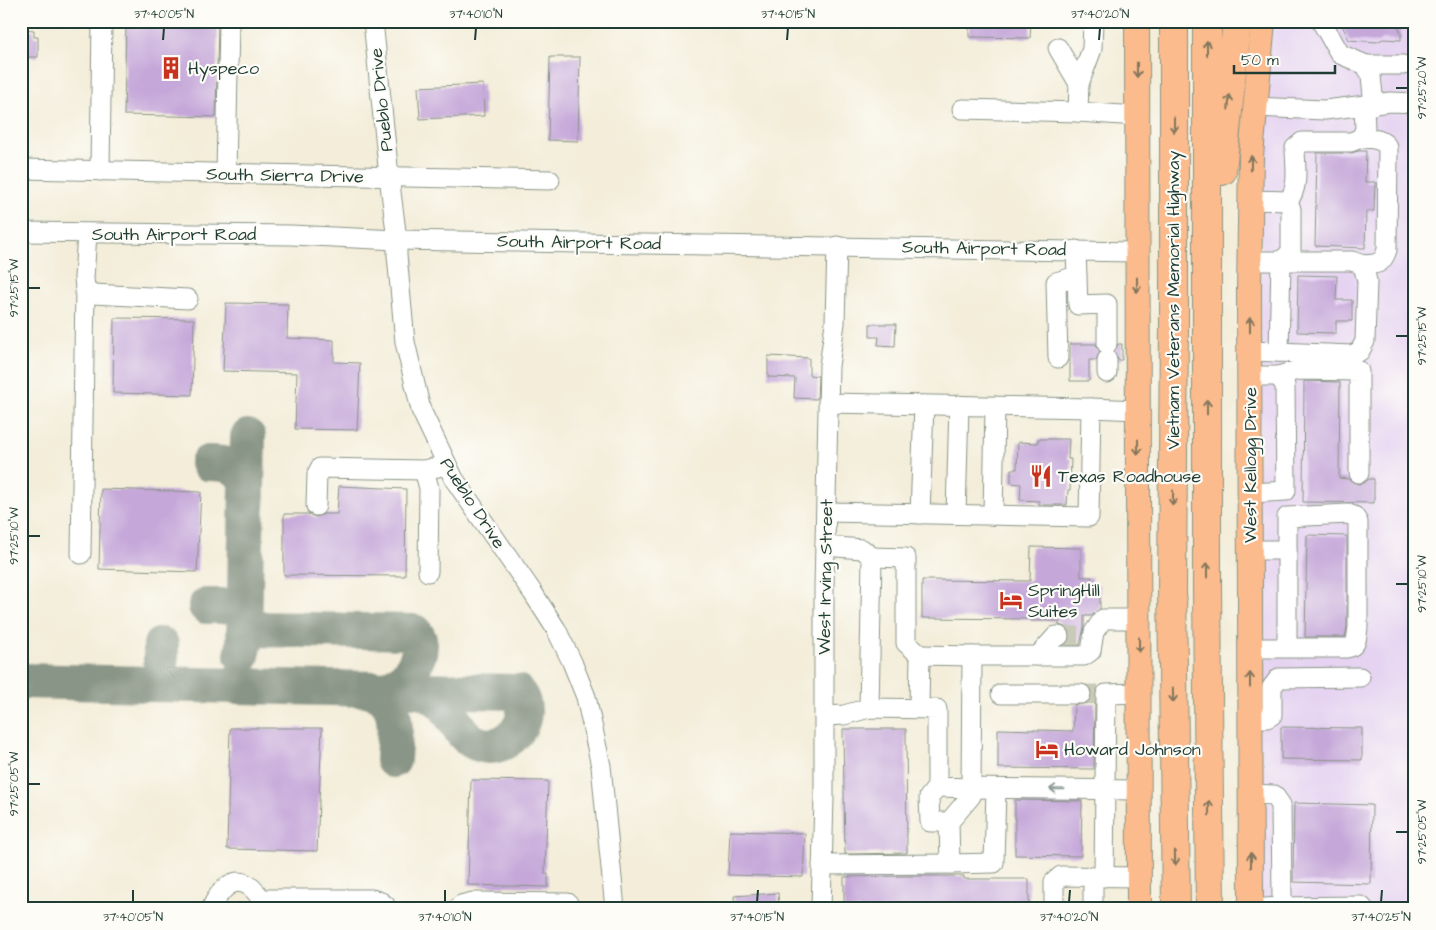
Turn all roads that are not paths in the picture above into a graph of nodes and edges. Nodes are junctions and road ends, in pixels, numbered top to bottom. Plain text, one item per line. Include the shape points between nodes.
1 (102, 21) edge
2 (228, 21) edge
3 (373, 21) edge
4 (1093, 21) edge
5 (1137, 21) edge
6 (1207, 21) edge
7 (1237, 21) edge
8 (1263, 21) edge
9 (1321, 21) edge
10 (1174, 22) edge
11 (1058, 48) dead end
12 (1366, 65) junction
13 (1403, 65) dead end
14 (1079, 84) junction
15 (1415, 104) edge
16 (1369, 106) junction
17 (1255, 107) junction
18 (962, 109) dead end
19 (1078, 112) junction
20 (1137, 116) junction
21 (1361, 138) junction
22 (21, 169) edge
23 (100, 171) junction
24 (226, 174) junction
25 (388, 176) junction
26 (550, 180) dead end
27 (1251, 200) junction
28 (1288, 200) junction
29 (21, 232) edge
30 (87, 234) junction
31 (397, 240) junction
32 (838, 246) junction
33 (1076, 250) junction
34 (1137, 252) junction
35 (1250, 261) junction
36 (1281, 261) junction
37 (1363, 266) junction
38 (1077, 276) junction
39 (85, 288) junction
40 (188, 298) dead end
41 (1206, 342) junction
42 (1250, 351) junction
43 (1279, 352) junction
44 (1058, 358) dead end
45 (1107, 359) dead end
46 (1250, 376) junction
47 (1278, 376) junction
48 (828, 403) junction
49 (924, 405) junction
50 (959, 406) junction
51 (995, 406) junction
52 (1091, 408) junction
53 (1138, 410) junction
54 (447, 465) junction
55 (424, 470) junction
56 (1360, 473) dead end
57 (1286, 491) junction
58 (1250, 493) junction
59 (316, 506) dead end
60 (826, 512) junction
61 (920, 514) junction
62 (956, 514) junction
63 (993, 515) junction
64 (1287, 517) junction
65 (825, 546) junction
66 (1250, 550) junction
67 (1287, 550) junction
68 (81, 554) dead end
69 (872, 557) junction
70 (428, 572) dead end
71 (1139, 619) junction
72 (1059, 636) tunnel mouth
73 (1287, 647) junction
74 (1250, 648) junction
75 (920, 655) junction
76 (972, 656) junction
77 (1038, 656) junction
78 (1360, 677) dead end
79 (1139, 693) junction
80 (1001, 694) dead end
81 (1095, 694) junction
82 (869, 708) junction
83 (919, 708) junction
84 (824, 716) junction
85 (1250, 718) junction
86 (937, 787) junction
87 (971, 788) junction
88 (998, 788) junction
89 (1105, 790) junction
90 (1139, 790) junction
91 (1250, 794) junction
92 (949, 822) junction
93 (950, 864) junction
94 (822, 865) junction
95 (1099, 877) junction
96 (1138, 878) junction
97 (568, 902) dead end
98 (261, 904) edge
99 (1279, 907) junction
100 (211, 909) edge
101 (384, 909) edge
102 (458, 909) edge
103 (615, 909) edge
104 (821, 909) edge
105 (1054, 909) edge
106 (1093, 909) edge
107 (1139, 909) edge
108 (1176, 909) edge
109 (1210, 909) edge
110 (1251, 909) edge
111 (1364, 909) edge

1 - 23 street
2 - 24 street
3 - 25 street, Pueblo Drive
4 - 14 street via 1092,49
5 -> 20 main road
41 -> 6 highway, Vietnam Veterans Memorial Highway
41 -> 7 highway
8 - 17 main road, West Kellogg Drive
9 - 12 street via 1340,54
10 -> 108 highway, Vietnam Veterans Memorial Highway via 1172,587
11 - 14 street
12 - 13 street
12 - 16 street via 1371,76
14 - 19 street
15 - 16 street via 1390,102
16 - 17 street via 1325,110
16 - 21 street
27 -> 17 main road, West Kellogg Drive
18 - 19 street
19 - 20 street
20 - 34 main road
21 - 28 street via 1351,142 1302,142 1295,148 1296,187
21 - 37 street via 1378,140 1388,148 1387,250 1384,260
22 - 23 street, South Sierra Drive
23 - 24 street, South Sierra Drive
24 - 25 street, South Sierra Drive
25 - 26 street, South Sierra Drive
25 - 31 street, Pueblo Drive
27 - 28 street
27 - 35 main road, West Kellogg Drive
28 - 36 street via 1291,252
29 - 30 street, South Airport Road
30 - 31 street, South Airport Road via 291,235
30 - 39 street
31 - 32 street, South Airport Road
31 - 54 street, Pueblo Drive via 406,342 421,410
32 - 33 street, South Airport Road
32 - 48 street, West Irving Street
33 - 34 street, South Airport Road
33 - 38 street
34 -> 53 main road
35 - 36 street
42 -> 35 main road, West Kellogg Drive
36 - 37 street via 1352,262
36 - 43 street
37 - 43 street via 1367,281 1365,340 1360,350 1352,355
38 - 44 street via 1056,282
38 - 45 street via 1078,305 1107,304
39 - 40 street via 93,294
39 - 68 street
109 -> 41 highway, Vietnam Veterans Memorial Highway
42 - 43 street
42 - 46 main road, West Kellogg Drive
46 - 47 street
46 - 58 main road, West Kellogg Drive
47 - 56 street via 1298,370 1359,371
47 - 57 street via 1285,385
48 - 49 street
48 - 60 street, West Irving Street
49 - 50 street
49 - 61 street
50 - 51 street
50 - 62 street
51 - 52 street
51 - 63 street
52 - 53 street
52 - 63 street via 1089,517
53 -> 71 main road
54 - 55 street
54 - 103 street, Pueblo Drive via 556,629 586,697 601,766
55 - 59 street via 320,468
55 - 70 street via 429,488
57 - 58 street
57 - 64 street
58 - 66 main road, West Kellogg Drive
60 - 61 street
60 - 65 street, West Irving Street
61 - 62 street
62 - 63 street
64 - 67 street
64 - 73 street via 1348,514 1358,522 1358,628 1353,647
65 - 69 street via 862,549
65 - 84 street, West Irving Street
66 - 67 street
66 - 74 main road, West Kellogg Drive
67 - 73 street
69 - 75 street via 906,558 906,643
69 - 82 street
71 - 77 street via 1103,620 1089,636 1091,651 1084,656
71 -> 79 main road
72 - 77 street
73 - 74 street
85 -> 74 main road, West Kellogg Drive
75 - 76 street
75 - 83 street
76 - 77 street
76 - 87 street
78 - 85 street via 1279,678 1272,687 1272,716
79 - 81 street
79 - 90 main road
80 - 81 street
81 - 89 street
82 - 83 street
82 - 84 street via 844,715
83 - 86 street via 937,709
84 - 94 street, West Irving Street
85 - 91 main road, West Kellogg Drive
86 - 87 street
86 - 92 street via 929,797 930,822
87 - 88 street
87 - 92 street via 971,796
89 -> 88 street
88 - 93 street via 994,864
89 - 90 street
89 - 95 street
90 - 96 main road
91 - 99 street via 1274,795 1281,805 1282,899
110 -> 91 main road, West Kellogg Drive
92 - 93 street
93 - 94 street
94 - 104 street, West Irving Street
95 - 96 street
95 - 105 street via 1061,876 1054,882
95 - 106 street
96 - 107 main road
97 - 102 street via 473,902
98 - 100 street via 248,884 240,881 223,888
98 - 101 street via 372,899 385,905
99 - 110 street
99 - 111 street via 1360,906

